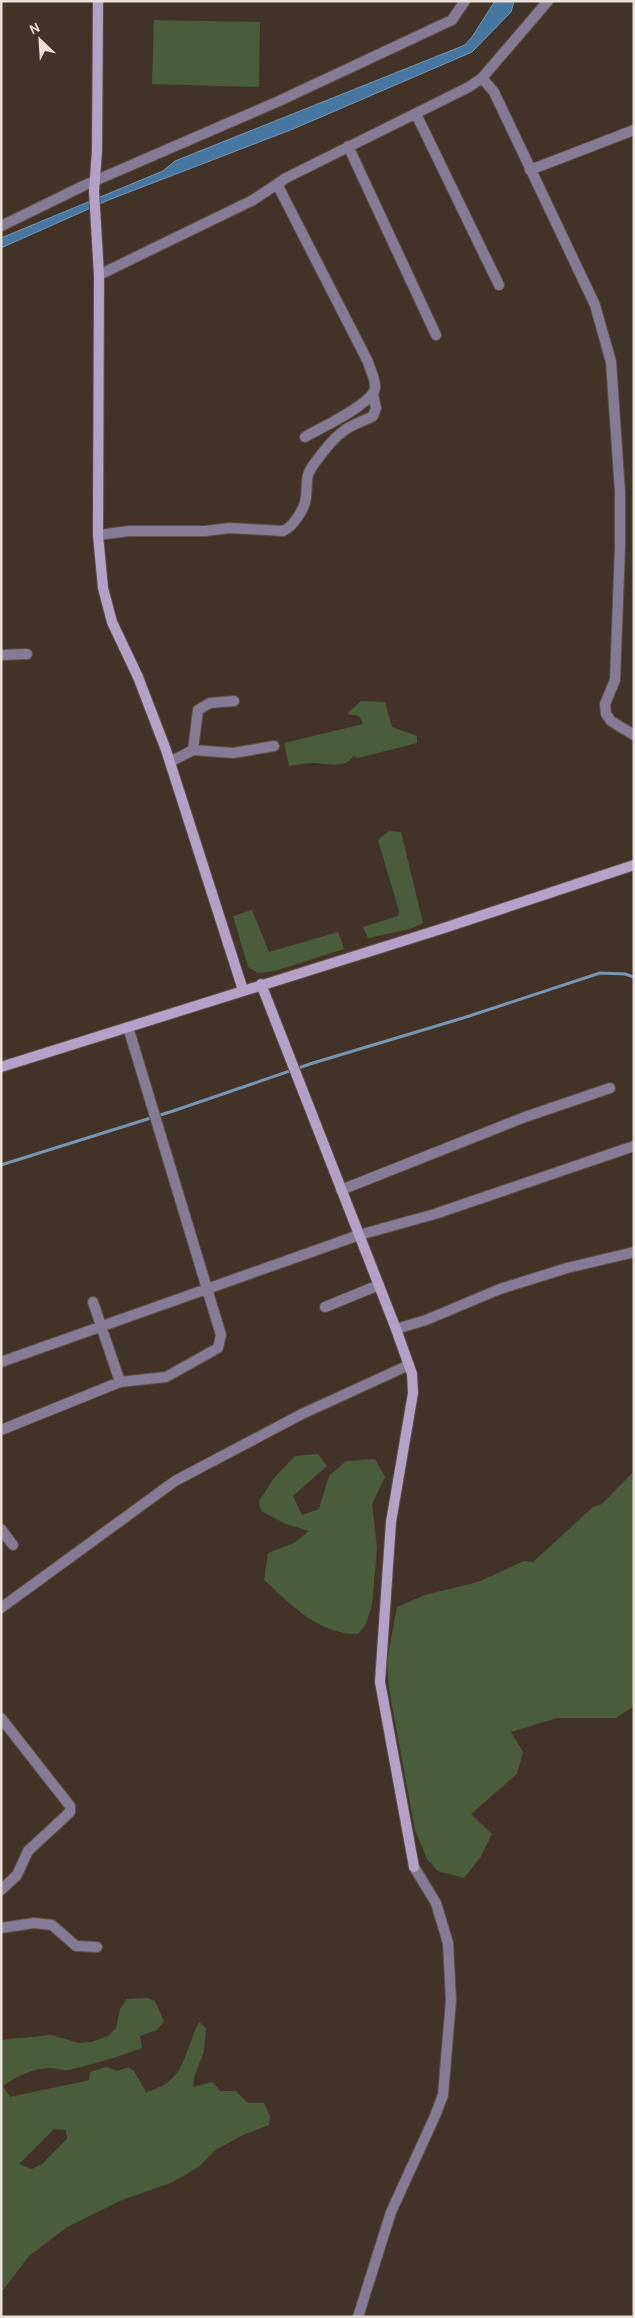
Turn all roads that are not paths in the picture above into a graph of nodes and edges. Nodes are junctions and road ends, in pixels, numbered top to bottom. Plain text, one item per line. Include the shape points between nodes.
1 (98, 1) edge
2 (465, 1) edge
3 (548, 1) edge
4 (482, 78) junction
5 (416, 114) junction
6 (634, 130) edge
7 (348, 146) junction
8 (530, 170) junction
9 (277, 184) junction
10 (94, 186) junction
11 (1, 226) edge
12 (99, 275) junction
13 (499, 285) dead end
14 (436, 335) dead end
15 (373, 394) junction
16 (305, 437) dead end
17 (98, 535) junction
18 (28, 654) dead end
19 (1, 655) edge
20 (234, 701) dead end
21 (634, 735) edge
22 (274, 746) dead end
23 (193, 750) junction
24 (170, 762) junction
25 (634, 865) edge
26 (261, 984) junction
27 (242, 990) junction
28 (128, 1027) junction
29 (1, 1067) edge
30 (610, 1088) dead end
31 (634, 1146) edge
32 (341, 1190) junction
33 (359, 1235) junction
34 (634, 1252) edge
35 (379, 1285) junction
36 (207, 1290) junction
37 (92, 1302) dead end
38 (325, 1307) dead end
39 (102, 1328) junction
40 (396, 1329) junction
41 (1, 1362) edge
42 (409, 1365) junction
43 (120, 1382) junction
44 (1, 1430) edge
45 (1, 1529) edge
46 (13, 1544) dead end
47 (1, 1608) edge
48 (1, 1718) edge
49 (1, 1890) edge
50 (1, 1928) edge
51 (97, 1947) dead end
52 (358, 2317) edge

1 - 10 street
2 - 10 street via 452,20
3 - 4 street
4 - 5 street
4 - 8 street via 494,92
5 - 7 street
5 - 13 street
6 - 8 street
7 - 9 street
7 - 14 street
8 - 21 street via 595,305 611,362 620,492 620,547 615,680 605,704 611,722
9 - 12 street via 253,200
9 - 15 street via 368,362 375,386
10 - 11 street
10 - 12 street
12 - 17 street
15 - 16 street via 363,404
15 - 17 street via 376,408 373,416 346,429 331,442 313,466 306,480 306,498 289,528 283,531 230,528 129,531
17 - 24 street via 103,588 112,622 138,677
18 - 19 street
20 - 23 street via 210,703 198,710
22 - 23 street via 233,753
23 - 24 street
24 - 27 street
25 - 26 street
26 - 27 street
26 - 32 street
27 - 28 street
28 - 29 street
28 - 36 street
30 - 32 street via 524,1117
31 - 33 street via 435,1214
32 - 33 street
33 - 35 street
33 - 36 street
34 - 40 street via 500,1289
35 - 38 street
35 - 40 street
36 - 39 street
36 - 43 street via 221,1335 218,1348 166,1376
37 - 39 street
39 - 41 street
39 - 43 street
40 - 42 street
42 - 47 street via 302,1414 175,1481
42 - 52 street via 413,1400 391,1522 380,1664 384,1704 414,1868 436,1903 448,1943 451,2000 442,2095 391,2212
43 - 44 street
45 - 46 street
48 - 49 street via 70,1806 70,1812 28,1851 17,1875
50 - 51 street via 34,1923 52,1926 76,1946

